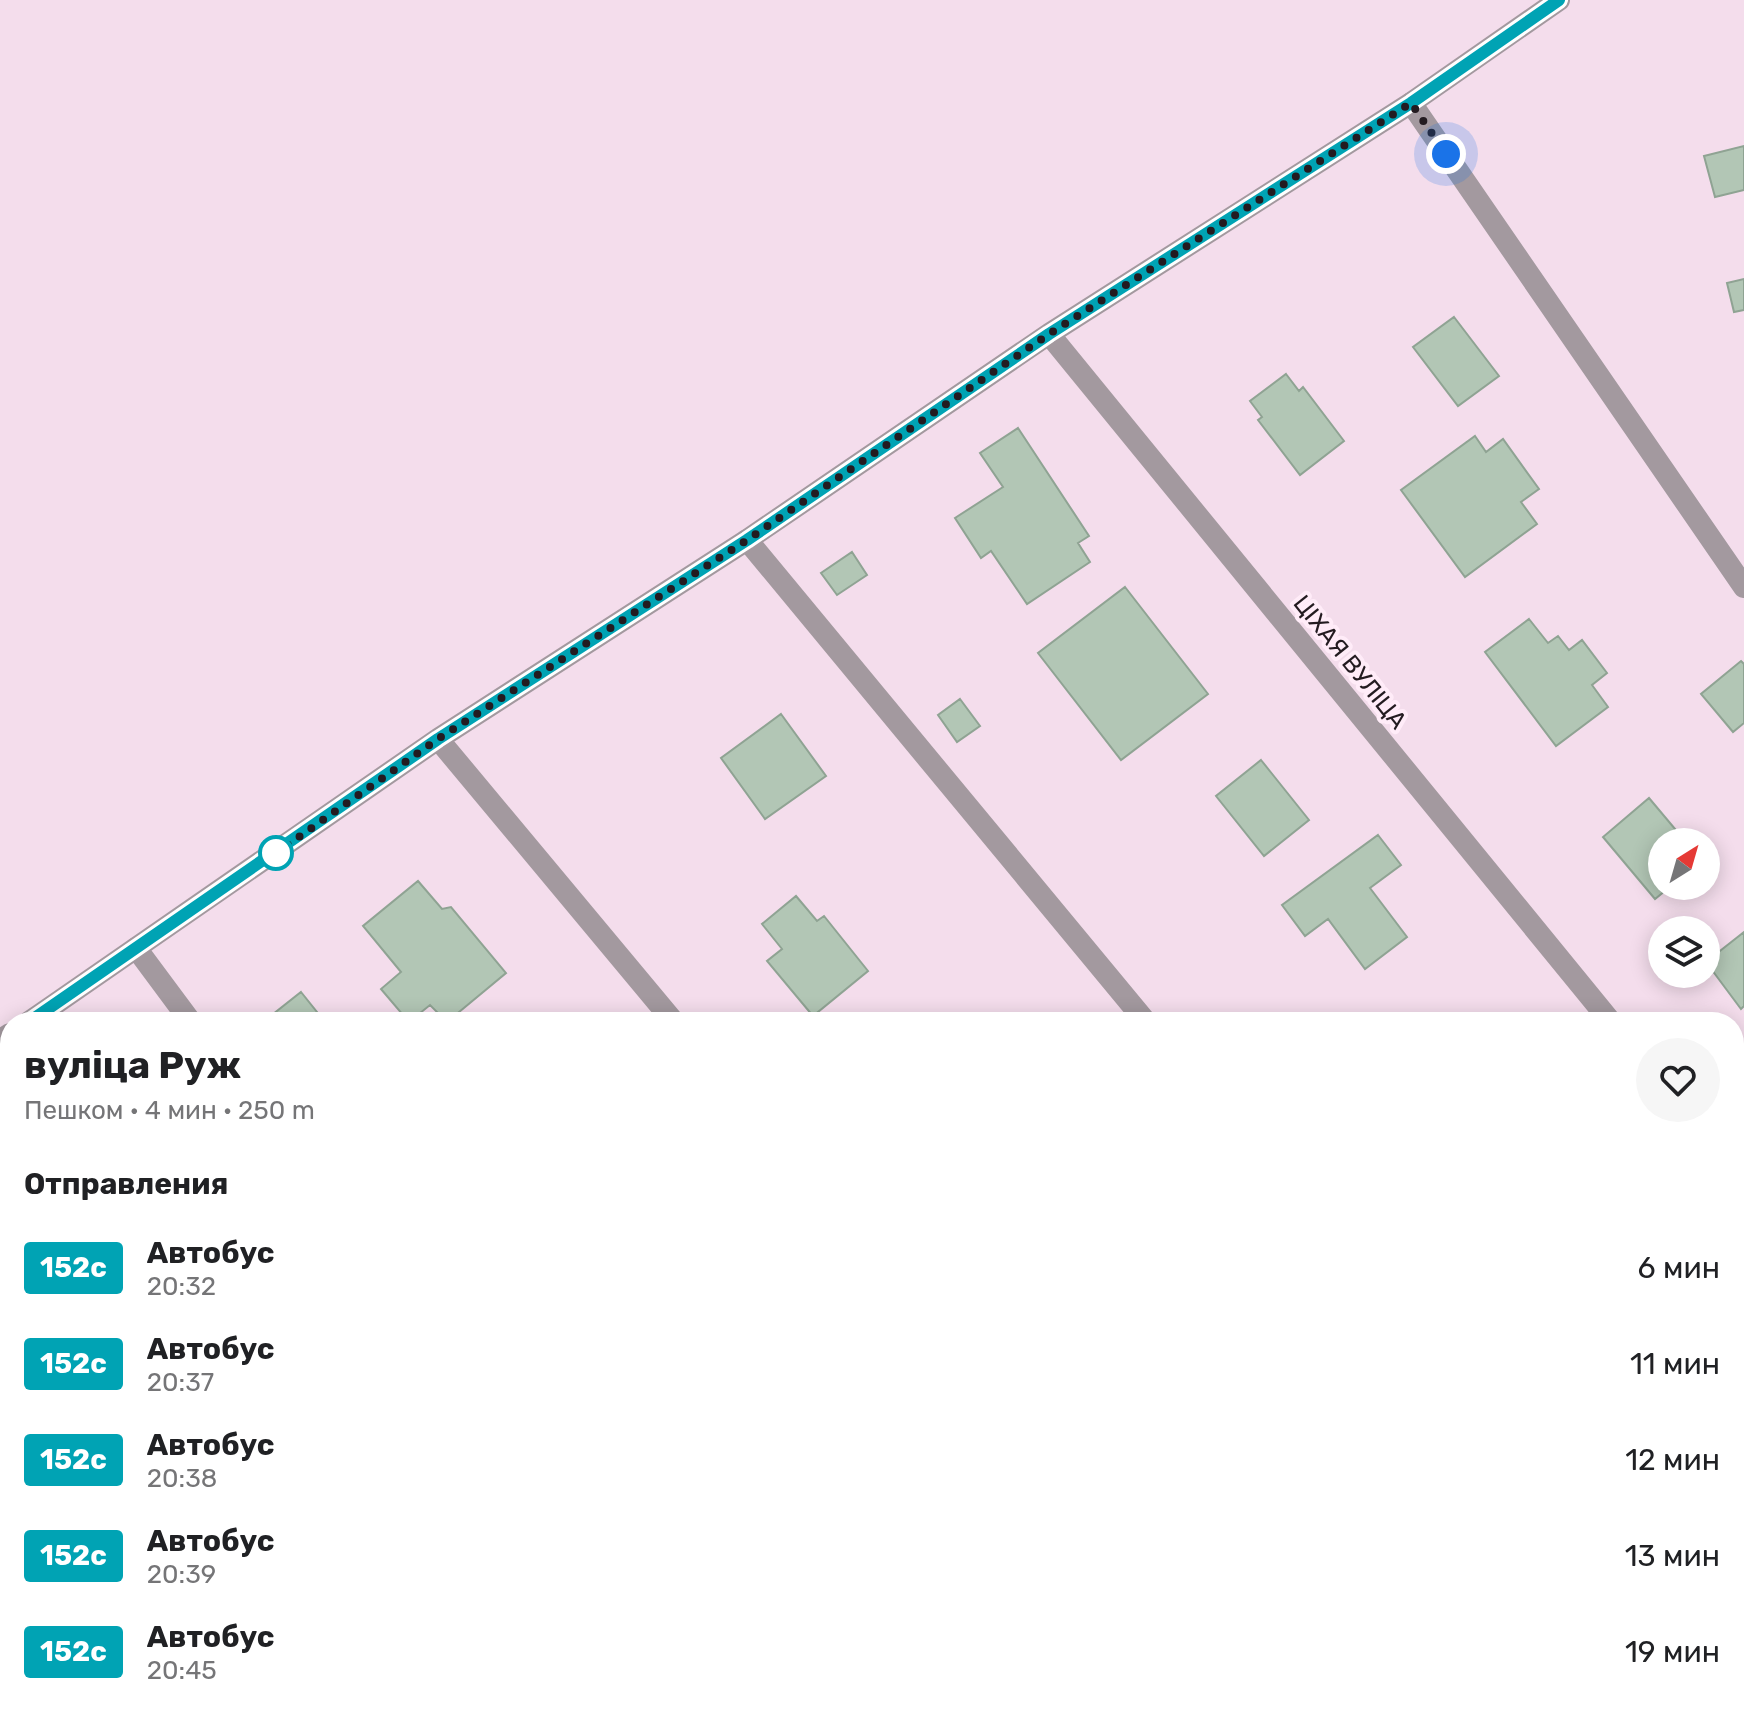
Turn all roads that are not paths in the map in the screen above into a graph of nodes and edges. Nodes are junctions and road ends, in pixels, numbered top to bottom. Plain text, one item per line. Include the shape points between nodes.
1 (1559, 0) edge
2 (1411, 103) junction
3 (1049, 334) junction
4 (747, 540) junction
5 (1744, 587) edge
6 (438, 739) junction
7 (136, 948) junction
8 (43, 1012) edge
9 (184, 1012) edge
10 (666, 1012) edge
11 (1138, 1012) edge
12 (1603, 1012) edge

1 - 2 street
2 - 3 street
2 - 5 street
3 - 4 street
3 - 12 street, ЦІХАЯ ВУЛІЦА
4 - 6 street
4 - 11 street
6 - 7 street
6 - 10 street
7 - 8 street
7 - 9 street

